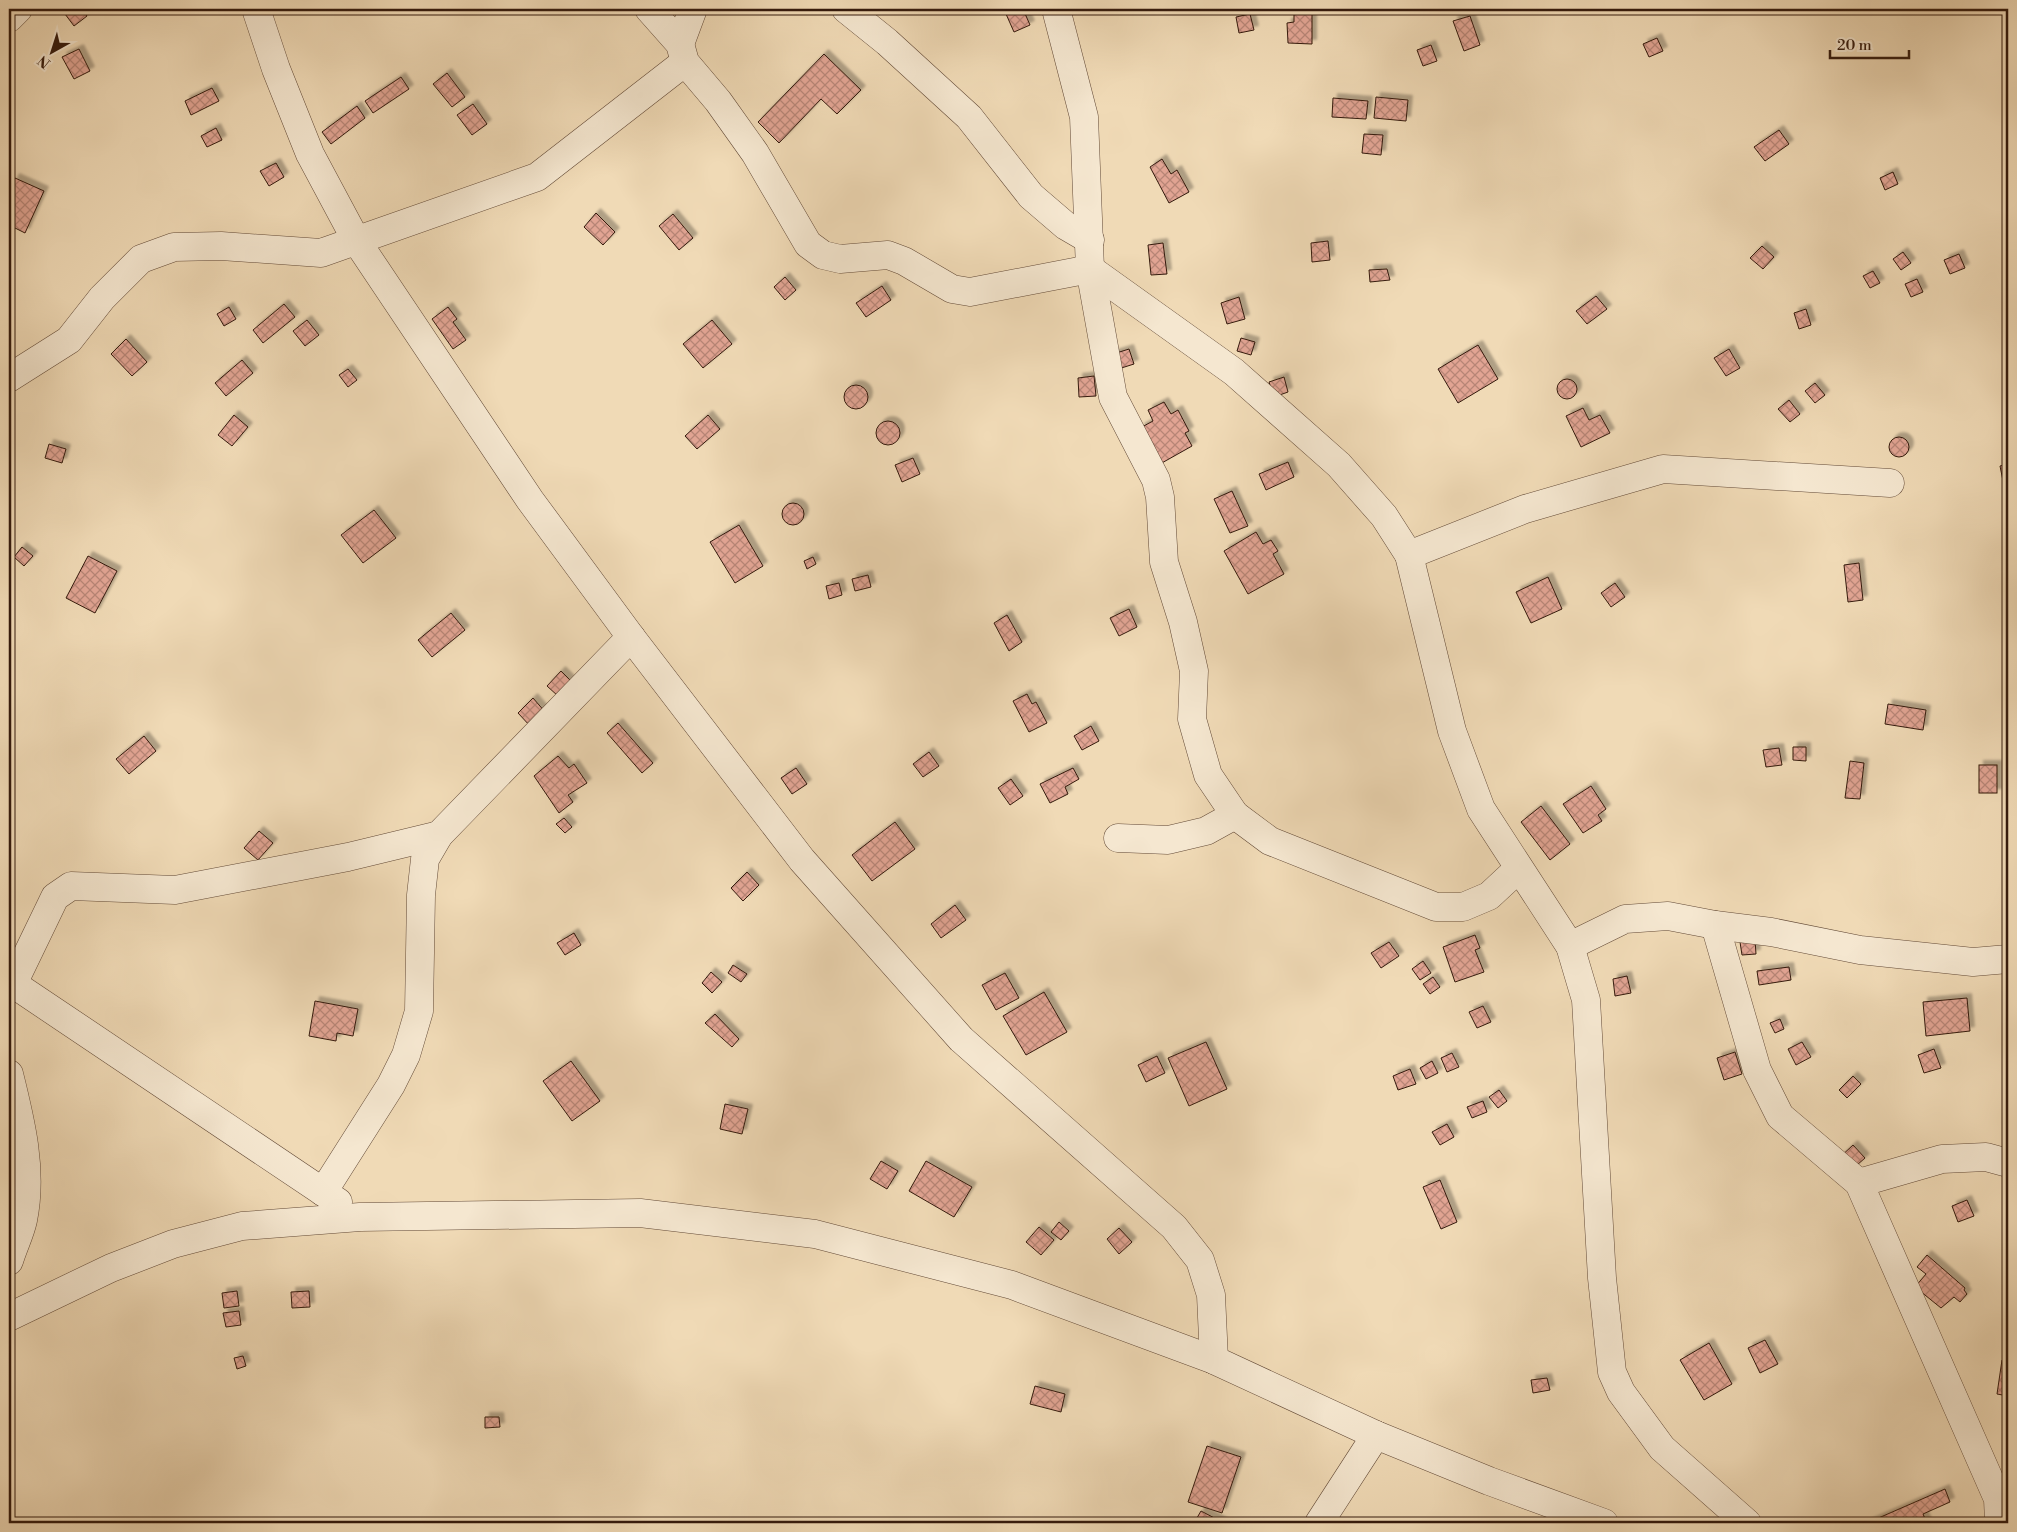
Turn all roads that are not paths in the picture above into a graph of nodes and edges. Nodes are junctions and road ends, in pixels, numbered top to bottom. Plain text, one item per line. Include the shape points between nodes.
1 (18, 9) edge
2 (256, 9) edge
3 (649, 9) edge
4 (693, 9) edge
5 (846, 9) edge
6 (1056, 9) edge
7 (9, 18) edge
8 (682, 53) junction
9 (356, 240) junction
10 (1090, 240) junction
11 (1090, 270) junction
12 (9, 378) edge
13 (1890, 483) dead end
14 (1409, 554) junction
15 (631, 637) junction
16 (1235, 816) junction
17 (439, 835) junction
18 (1118, 838) dead end
19 (1518, 869) junction
20 (1715, 925) junction
21 (1570, 946) junction
22 (2008, 959) edge
23 (11, 983) edge
24 (9, 1074) edge
25 (2008, 1163) edge
26 (1860, 1183) junction
27 (323, 1192) junction
28 (360, 1217) junction
29 (9, 1261) edge
30 (9, 1317) edge
31 (1214, 1360) junction
32 (1376, 1435) junction
33 (1319, 1523) edge
34 (1604, 1523) edge
35 (1747, 1523) edge
36 (1999, 1523) edge

1 - 7 street
2 - 9 street via 276,70 310,154
3 - 8 street
4 - 8 street
5 - 10 street via 969,117 1031,196 1066,226
6 - 10 street via 1084,117
8 - 9 street via 537,177
8 - 11 street via 755,153 808,244 823,255 840,259 888,255 904,260 952,289 970,292
9 - 12 street via 322,253 221,246 174,247 140,259 68,340
9 - 15 street via 530,500
10 - 11 street
11 - 14 street via 1234,372 1339,464 1384,516
11 - 16 street via 1113,396 1158,488 1164,562 1194,671 1192,719 1208,775
13 - 14 street via 1663,469 1525,509
14 - 19 street via 1452,731 1481,808
15 - 17 street
15 - 31 street via 802,860 961,1039 1174,1227 1200,1260 1210,1295
16 - 18 street via 1206,831 1168,840
16 - 19 street via 1270,841 1436,907 1463,907 1489,896
17 - 23 street via 348,857 176,890 71,886 55,897
17 - 27 street via 425,859 421,895 419,1011 406,1056
19 - 21 street
20 - 21 street via 1668,916 1625,919
20 - 22 street via 1771,932 1860,950 1973,962
20 - 26 street via 1757,1070 1780,1116
21 - 35 street via 1586,1000 1602,1278 1612,1372 1621,1392 1662,1448
23 - 27 street
24 - 29 street via 22,1125 27,1178 23,1221
25 - 26 street via 1986,1157 1942,1159
26 - 36 street via 1998,1499
27 - 28 street
28 - 30 street via 242,1226 173,1244 111,1268
28 - 31 street via 640,1213 814,1234 1012,1285
31 - 32 street
32 - 33 street
32 - 34 street

